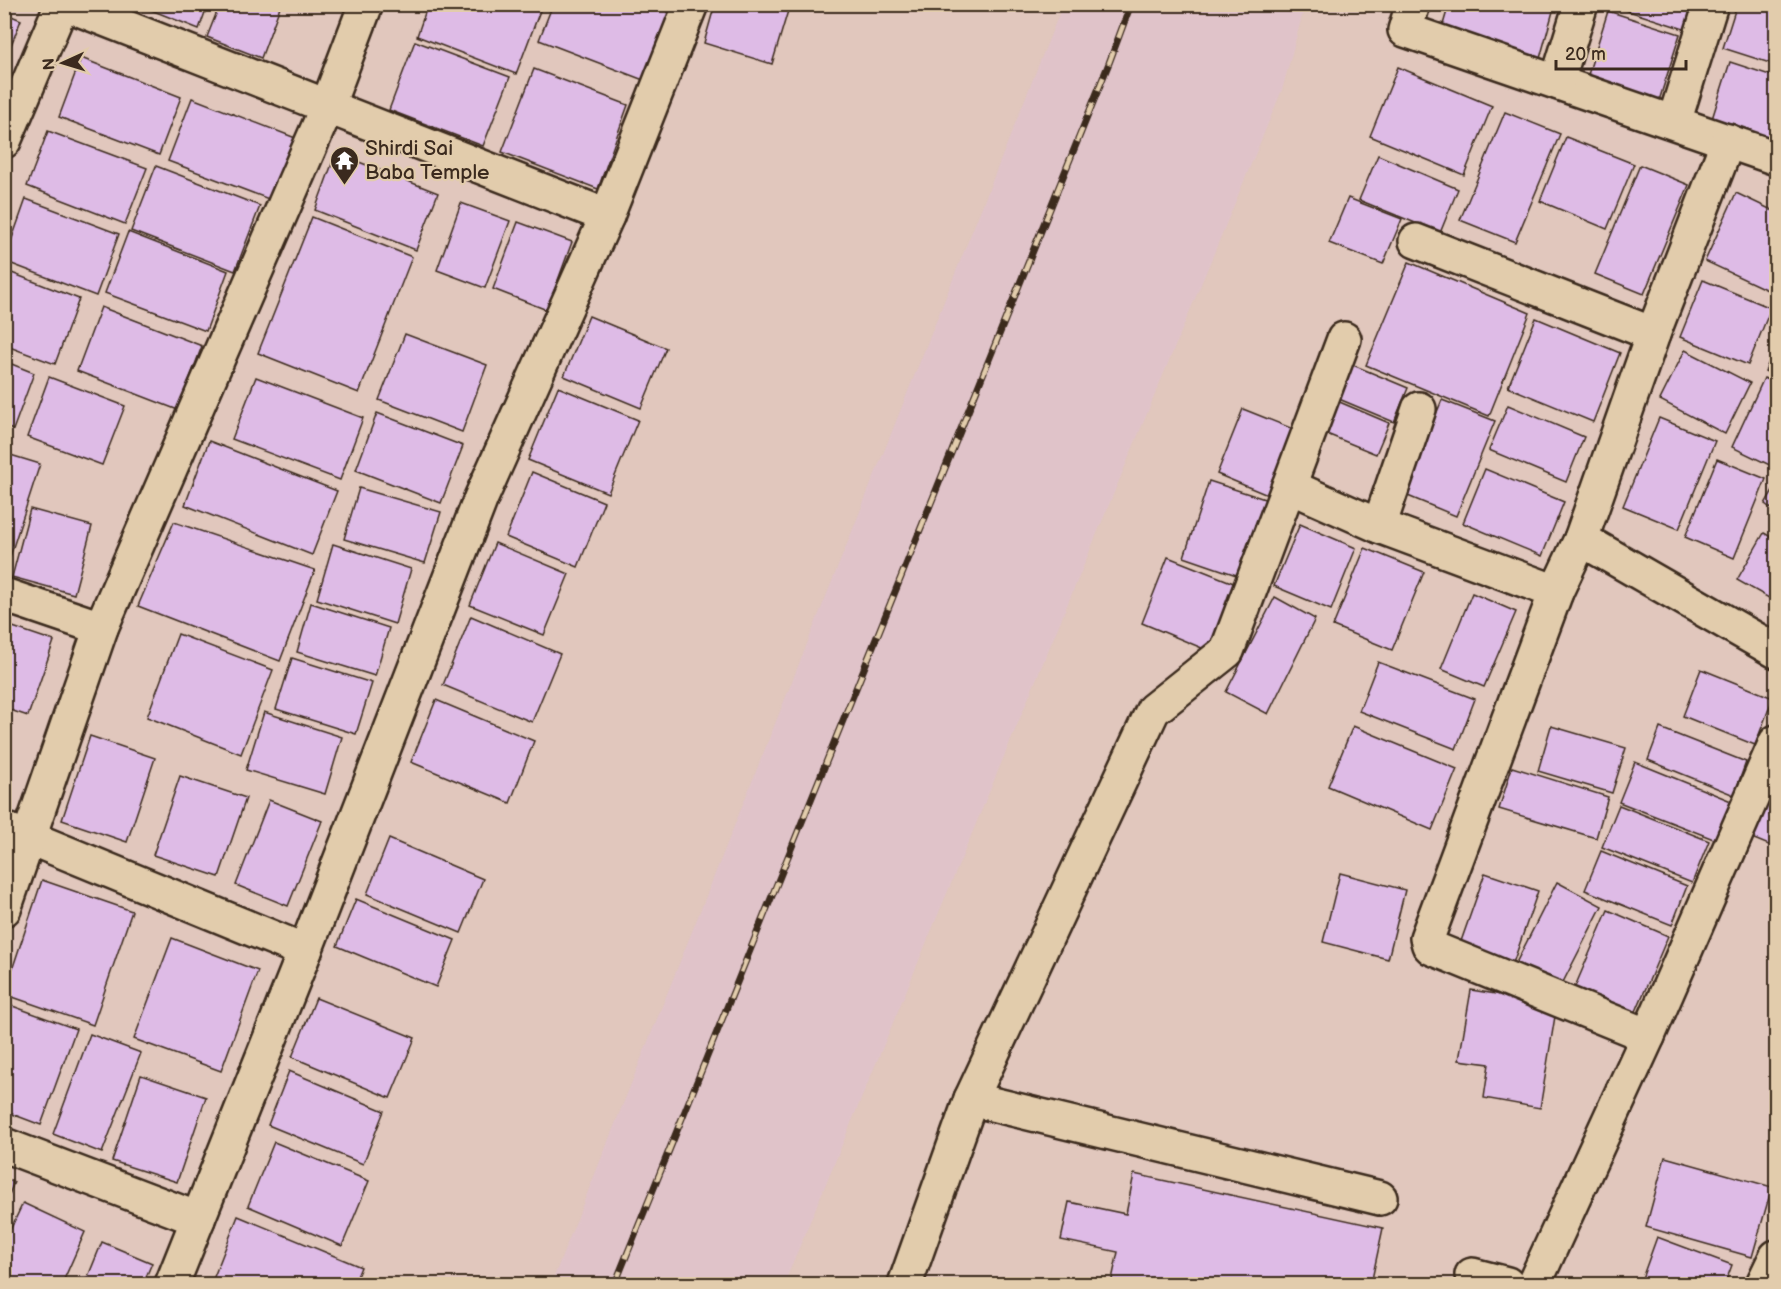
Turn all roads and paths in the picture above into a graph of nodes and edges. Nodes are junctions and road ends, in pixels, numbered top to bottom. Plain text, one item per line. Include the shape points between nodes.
1 (62, 4) edge
2 (66, 4) edge
3 (366, 4) edge
4 (691, 4) edge
5 (1413, 4) edge
6 (1581, 4) edge
7 (1711, 4) edge
8 (1557, 82) junction
9 (327, 107) junction
10 (1674, 122) junction
11 (4, 141) edge
12 (1728, 141) junction
13 (1776, 158) edge
14 (607, 216) junction
15 (1416, 241) dead end
16 (1653, 333) junction
17 (1344, 339) dead end
18 (1419, 409) dead end
19 (1289, 486) junction
20 (1379, 526) junction
21 (1581, 539) junction
22 (1556, 592) junction
23 (4, 594) edge
24 (101, 628) junction
25 (1776, 651) edge
26 (1776, 742) edge
27 (17, 833) edge
28 (4, 909) edge
29 (305, 951) junction
30 (1648, 1036) junction
31 (971, 1099) junction
32 (4, 1144) edge
33 (1380, 1198) dead end
34 (198, 1219) junction
35 (1776, 1257) edge
36 (1472, 1275) dead end
37 (172, 1284) edge
38 (905, 1284) edge
39 (1507, 1284) edge
40 (1534, 1284) edge
41 (1763, 1284) edge

1 - 11 street
2 - 9 street
3 - 9 street
4 - 14 street
5 - 8 street via 1405,30
6 - 8 street
7 - 10 street
8 - 10 street
9 - 14 street
9 - 24 street
10 - 12 street
12 - 13 street
12 - 16 street
14 - 29 street via 481,498
15 - 16 street
16 - 21 street
17 - 19 street
18 - 20 street
19 - 20 street
19 - 31 street via 1227,651 1153,710
20 - 22 street
21 - 22 street
21 - 25 street
22 - 30 street via 1427,938 1432,948
23 - 24 street
24 - 27 street
26 - 30 street
27 - 28 street
27 - 29 street
29 - 34 street
30 - 40 street
31 - 33 street
31 - 38 street
32 - 34 street
34 - 37 street
35 - 41 street
36 - 39 street

